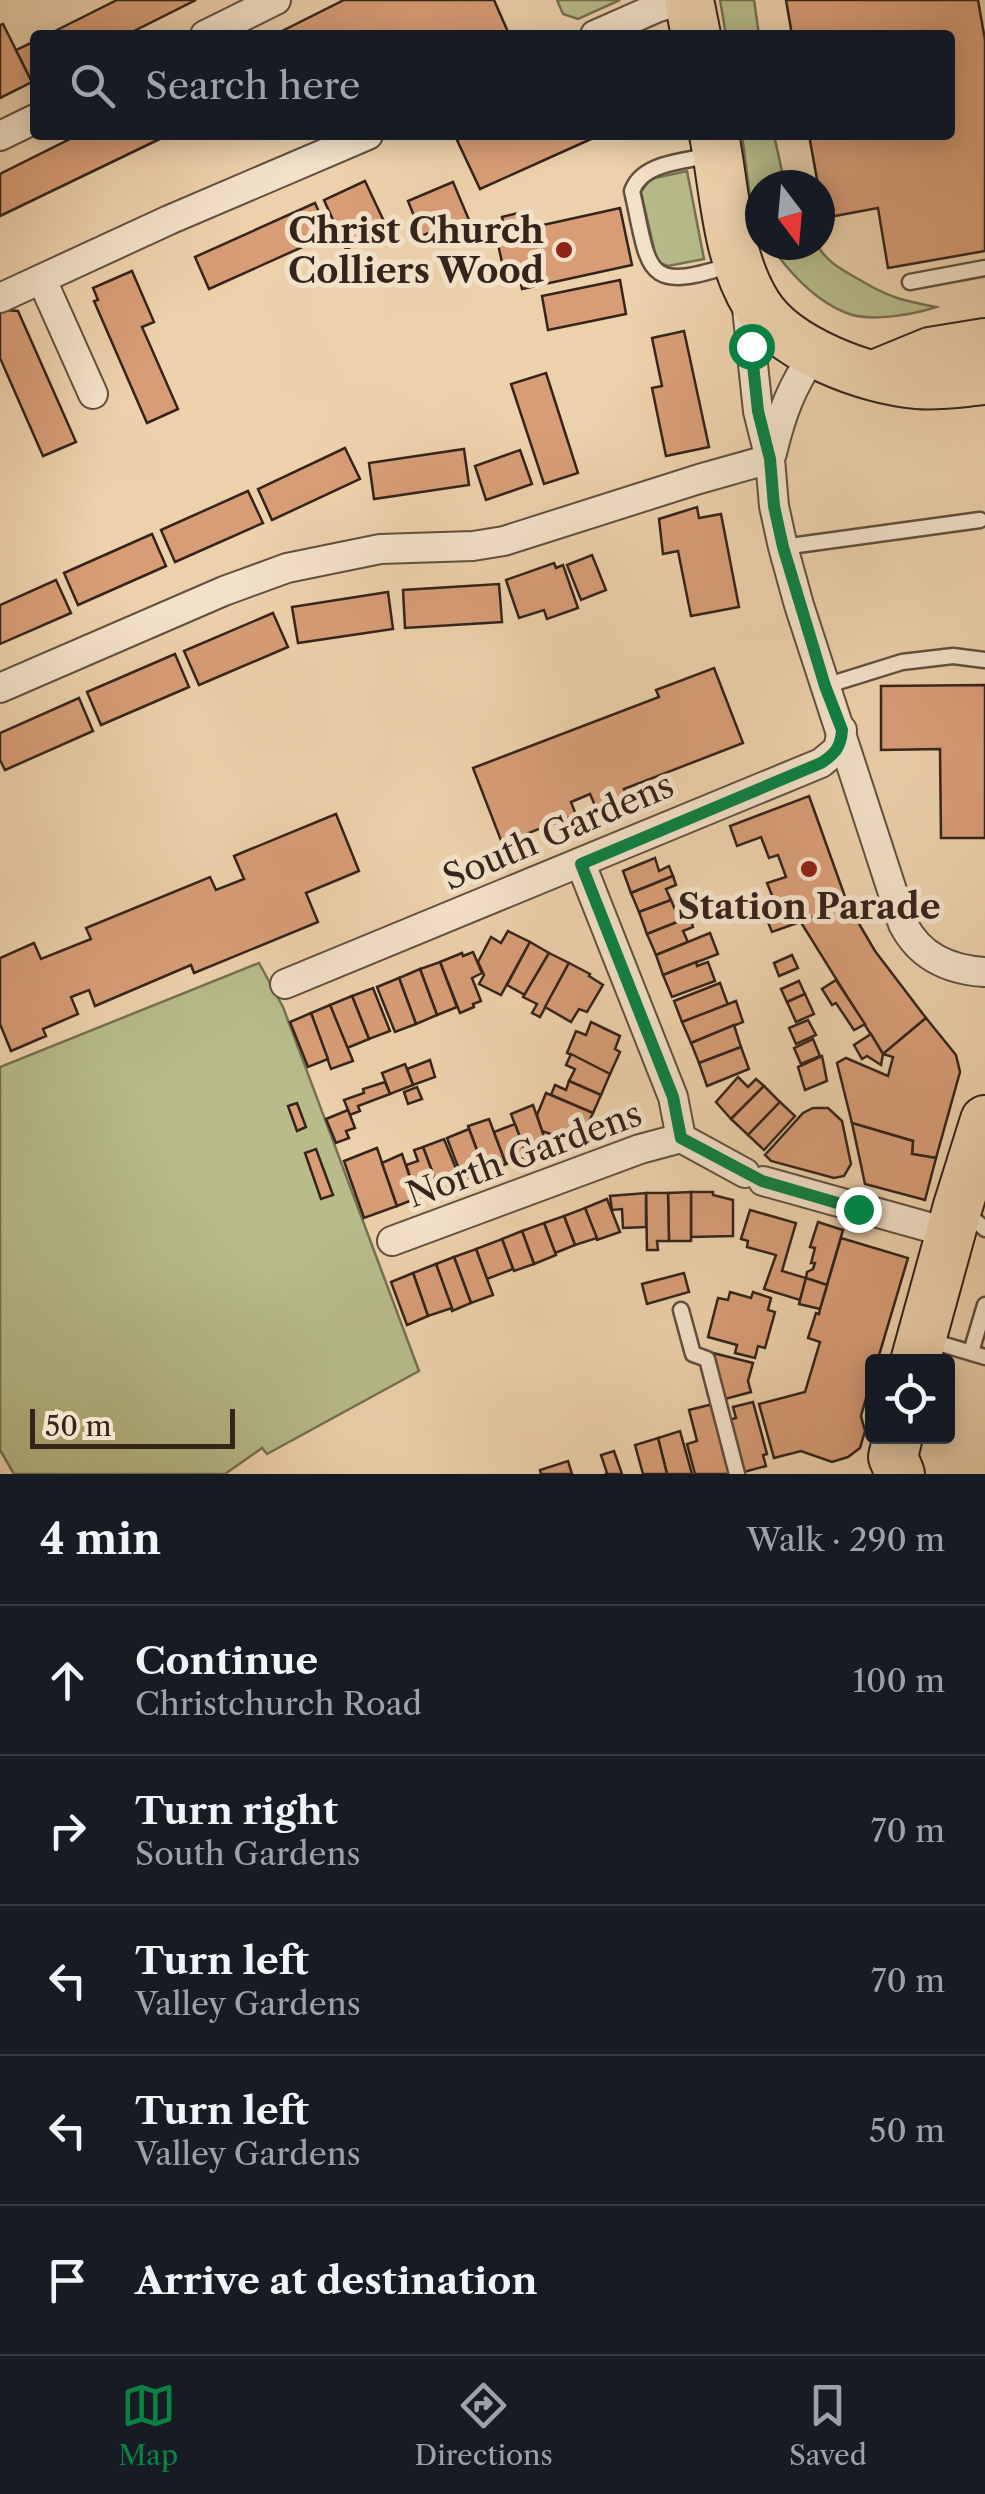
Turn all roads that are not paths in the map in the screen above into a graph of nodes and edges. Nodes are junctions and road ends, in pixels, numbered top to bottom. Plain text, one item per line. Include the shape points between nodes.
1 (276, 0) edge
2 (681, 0) edge
3 (689, 0) edge
4 (215, 30) edge
5 (605, 30) edge
6 (695, 30) edge
7 (30, 121) edge
8 (0, 136) edge
9 (356, 140) edge
10 (716, 144) edge
11 (985, 268) edge
12 (741, 270) junction
13 (42, 280) junction
14 (910, 282) dead end
15 (0, 298) edge
16 (985, 343) edge
17 (814, 353) junction
18 (874, 374) junction
19 (985, 380) edge
20 (93, 394) dead end
21 (770, 459) junction
22 (980, 520) dead end
23 (783, 547) junction
24 (985, 660) edge
25 (825, 686) junction
26 (0, 688) edge
27 (842, 730) junction
28 (581, 864) junction
29 (985, 972) edge
30 (285, 984) dead end
31 (985, 1120) edge
32 (681, 1138) junction
33 (964, 1223) edge
34 (392, 1241) dead end
35 (985, 1306) edge
36 (681, 1310) dead end
37 (918, 1350) edge
38 (978, 1355) edge
39 (737, 1474) edge

1 - 4 street
2 - 5 street
3 - 6 highway
7 - 8 street
9 - 13 street
10 - 12 highway
10 - 12 lane via 647,170 632,191 648,265 676,278
11 - 14 lane
12 - 17 highway via 776,329
12 - 21 street
13 - 15 street
13 - 20 street
16 - 18 highway via 930,352
17 - 18 highway
17 - 21 street via 782,412
18 - 19 highway via 912,384
21 - 23 street
21 - 26 street via 504,542 380,549 287,568
22 - 23 lane
23 - 25 street
24 - 25 lane via 902,662
25 - 27 street
27 - 28 street, South Gardens via 838,749 821,763
27 - 29 street via 910,938 934,960
28 - 30 street, South Gardens
28 - 32 street via 673,1097
31 - 33 highway
32 - 33 street via 754,1177
32 - 34 street, North Gardens
33 - 37 highway
35 - 38 lane
36 - 39 lane via 693,1354 708,1359
37 - 38 lane

